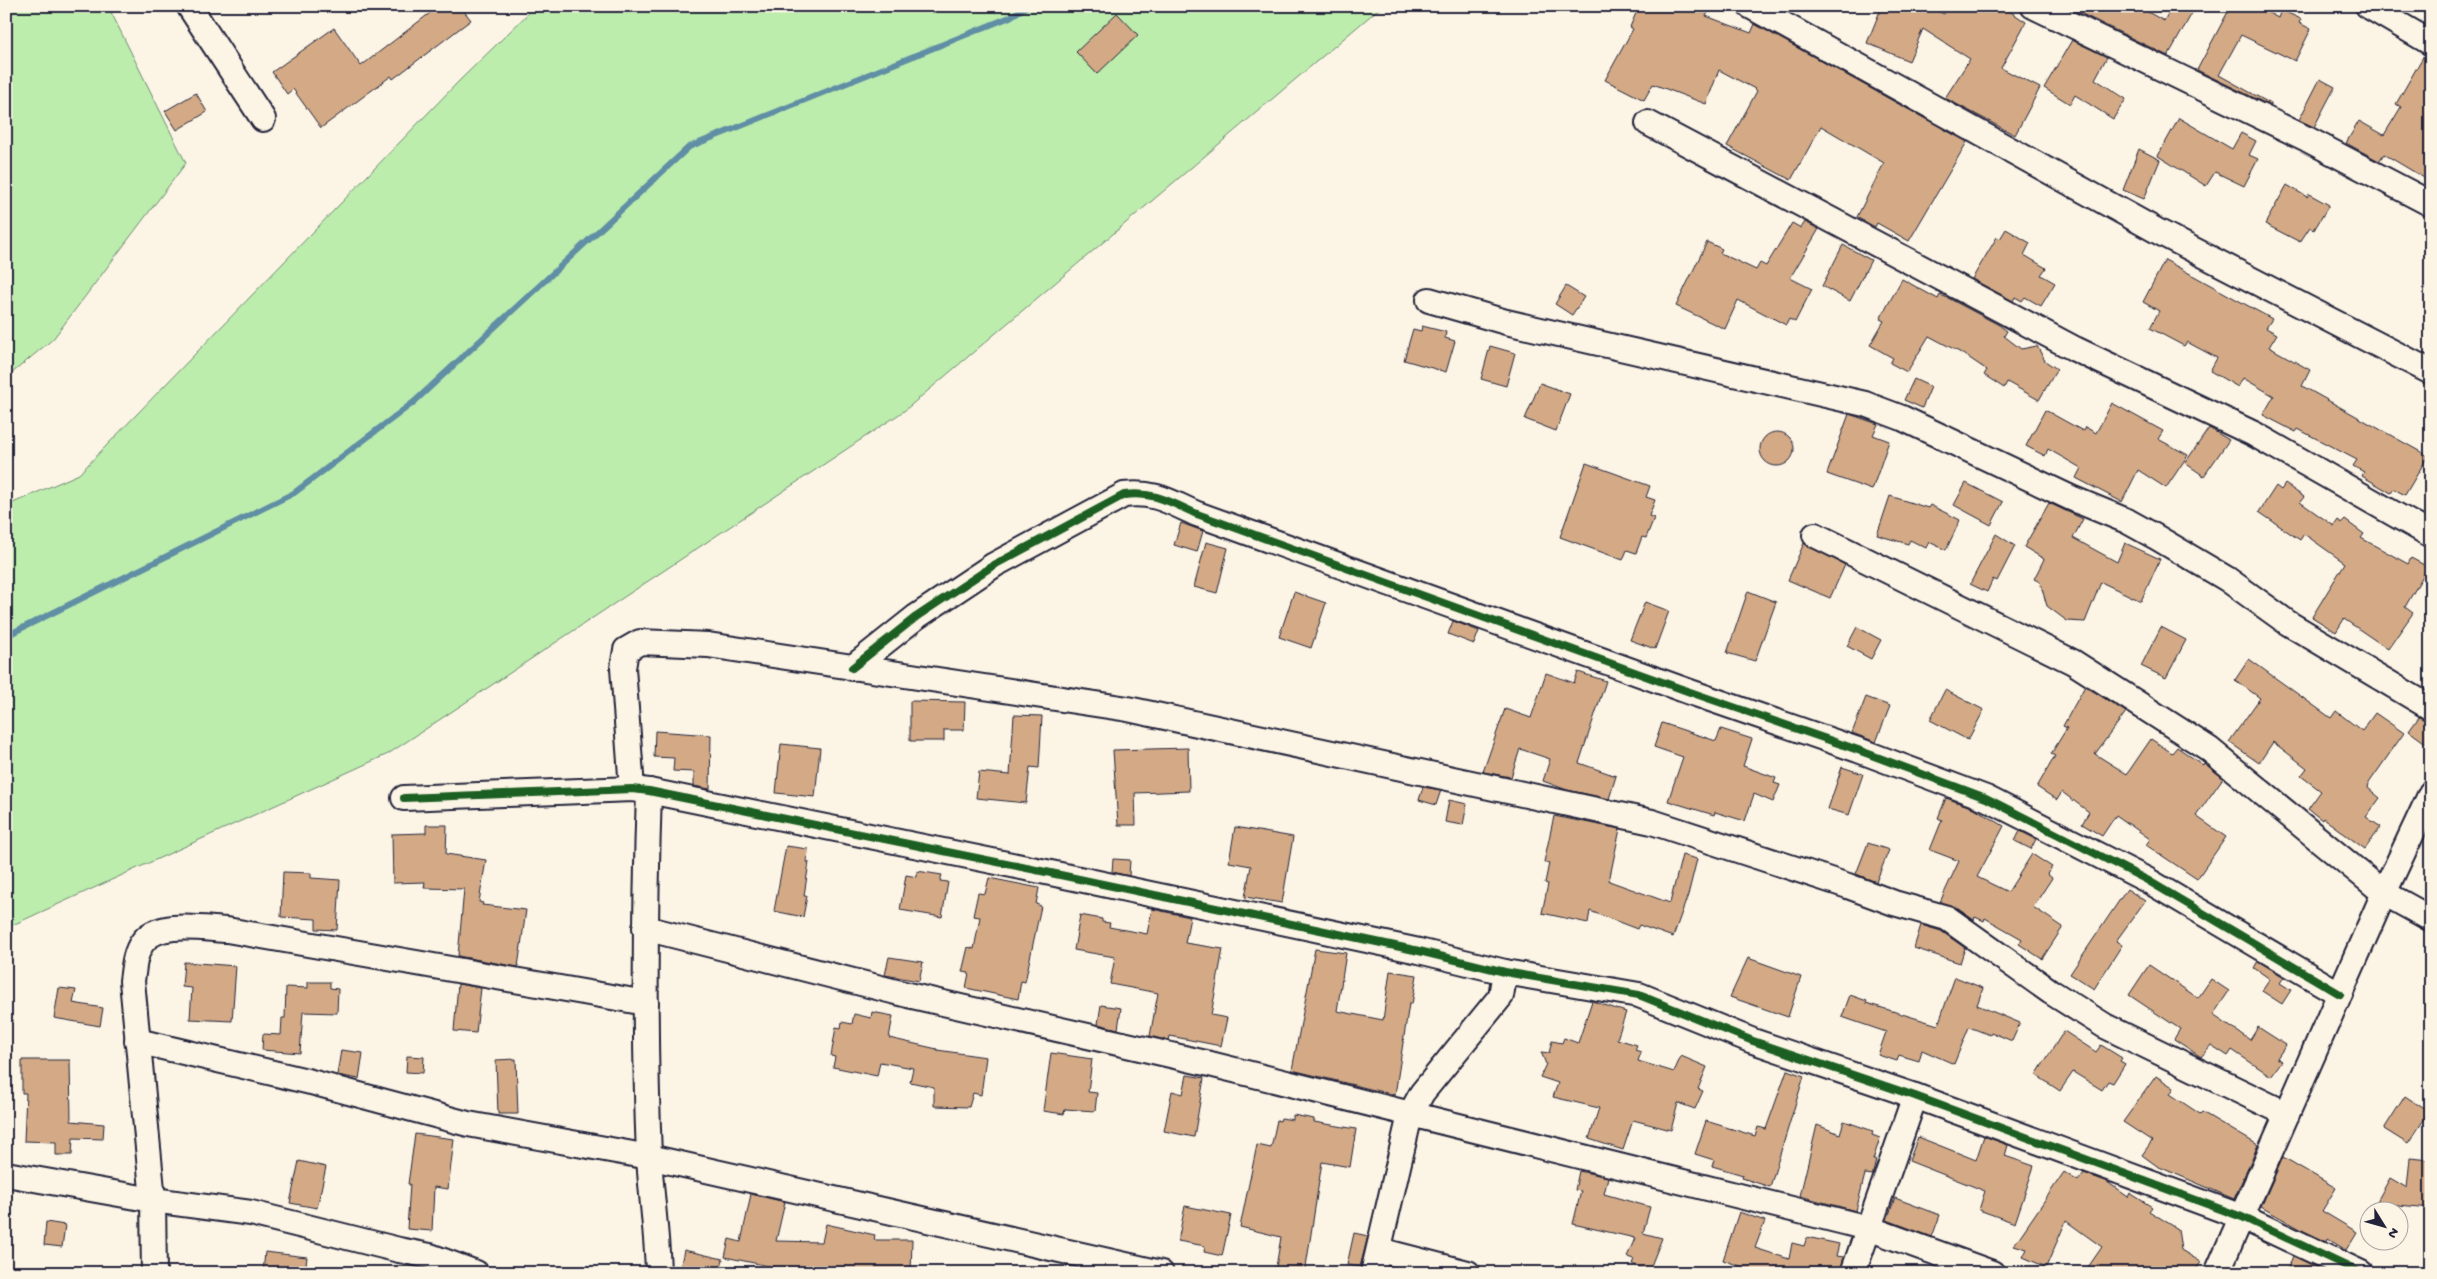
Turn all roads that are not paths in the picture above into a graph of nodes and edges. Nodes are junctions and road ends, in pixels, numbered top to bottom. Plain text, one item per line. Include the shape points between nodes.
1 (189, 6) edge
2 (1750, 6) edge
3 (2033, 6) edge
4 (2368, 6) edge
5 (2431, 43) edge
6 (263, 119) dead end
7 (1648, 123) dead end
8 (2431, 204) edge
9 (1429, 300) dead end
10 (2431, 372) edge
11 (1815, 535) dead end
12 (2431, 535) edge
13 (852, 668) junction
14 (2431, 708) edge
15 (640, 790) junction
16 (2431, 793) edge
17 (404, 798) dead end
18 (2384, 893) junction
19 (2431, 919) edge
20 (645, 928) junction
21 (1505, 972) junction
22 (2340, 994) junction
23 (646, 1003) junction
24 (137, 1041) junction
25 (1915, 1096) junction
26 (2287, 1114) junction
27 (1410, 1115) junction
28 (650, 1157) junction
29 (6, 1174) edge
30 (154, 1200) junction
31 (2242, 1217) junction
32 (1868, 1228) junction
33 (1379, 1250) junction
34 (154, 1273) edge
35 (476, 1273) edge
36 (658, 1273) edge
37 (1161, 1273) edge
38 (1373, 1273) edge
39 (1468, 1273) edge
40 (1853, 1273) edge
41 (1992, 1273) edge
42 (2216, 1273) edge
43 (2361, 1273) edge

1 - 6 street
2 - 10 street via 2159,232
3 - 8 street
4 - 5 street
7 - 12 street via 2075,349 2254,434
9 - 14 street via 1506,322 1865,404 1902,418 2156,537
11 - 18 street via 2081,667 2210,748
13 - 15 street via 708,645 640,642 626,650 623,668
13 - 22 street via 916,617 994,564 1124,495 1142,493 1986,798 2147,880
13 - 26 street via 1128,709 1652,822 1947,918 2104,1026
15 - 17 street
15 - 20 street
15 - 21 street via 1065,876
16 - 18 street
18 - 19 street
18 - 22 street
20 - 23 street
20 - 27 street via 908,995 1210,1064
21 - 25 street via 1640,995 1753,1041
21 - 27 street via 1501,996 1422,1093
22 - 26 street
23 - 24 street via 227,930 186,926 160,932 142,942 135,958 132,981
23 - 28 street
24 - 28 street via 311,1082 468,1124
24 - 30 street
25 - 31 street
25 - 32 street
26 - 31 street
27 - 32 street
27 - 33 street
28 - 36 street
28 - 37 street
29 - 30 street
30 - 34 street
30 - 35 street via 251,1213 430,1256
31 - 42 street
31 - 43 street
32 - 40 street
32 - 41 street
33 - 38 street
33 - 39 street

